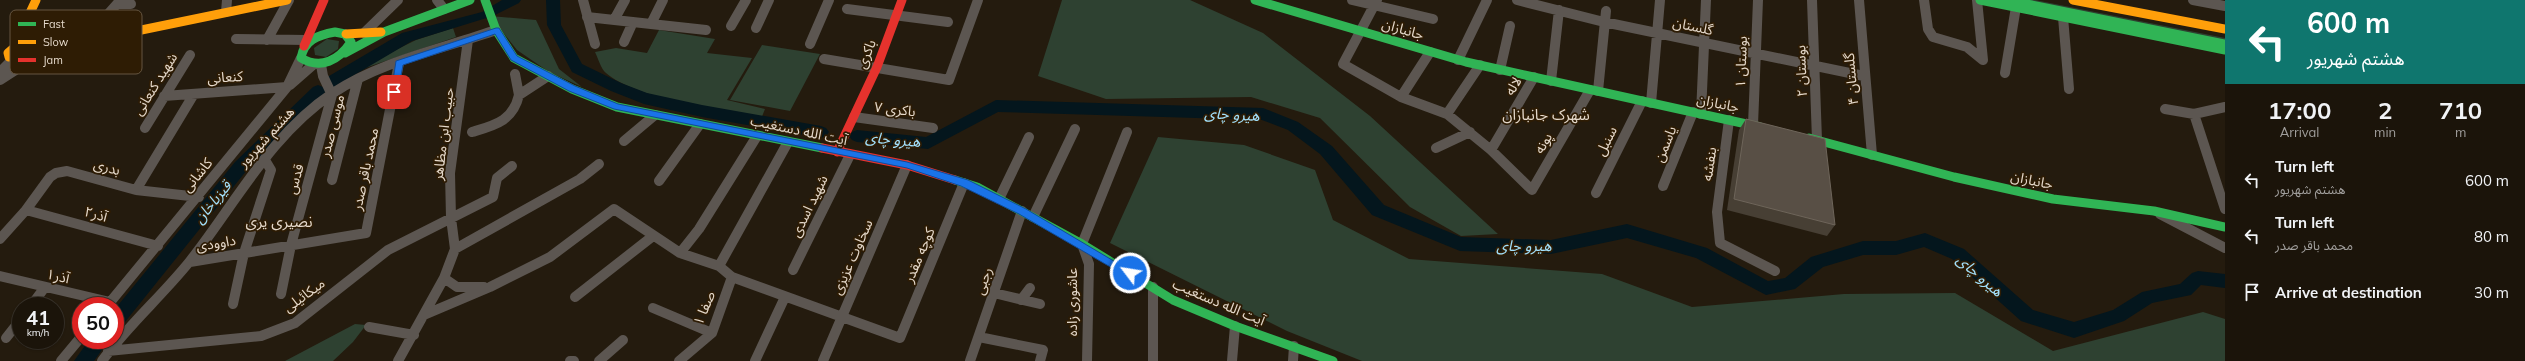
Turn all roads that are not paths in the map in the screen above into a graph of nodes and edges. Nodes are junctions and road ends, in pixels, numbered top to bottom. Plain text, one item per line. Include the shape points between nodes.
1 (36, 0) edge
2 (227, 0) edge
3 (288, 0) edge
4 (324, 0) edge
5 (398, 0) edge
6 (437, 0) edge
7 (470, 0) edge
8 (584, 0) edge
9 (624, 0) edge
10 (663, 0) edge
11 (746, 0) edge
12 (769, 0) edge
13 (829, 0) edge
14 (902, 0) edge
15 (978, 0) edge
16 (1255, 0) edge
17 (1352, 0) edge
18 (1487, 0) edge
19 (1517, 0) edge
20 (1660, 0) edge
21 (1706, 0) edge
22 (1758, 0) edge
23 (1812, 0) edge
24 (1859, 0) edge
25 (1924, 0) edge
26 (1979, 0) edge
27 (2007, 0) edge
28 (2045, 0) edge
29 (2073, 0) edge
30 (2193, 0) edge
31 (485, 2) edge
32 (1375, 2) edge
33 (131, 4) dead end
34 (2225, 6) edge
35 (2016, 7) junction
36 (444, 9) junction
37 (847, 9) dead end
38 (31, 10) edge
39 (112, 10) edge
40 (1559, 10) junction
41 (1606, 11) dead end
42 (226, 12) junction
43 (897, 15) junction
44 (587, 17) junction
45 (2063, 17) junction
46 (1434, 19) dead end
47 (614, 20) junction
48 (633, 22) junction
49 (948, 22) dead end
50 (1604, 22) junction
51 (651, 24) junction
52 (731, 26) dead end
53 (1510, 26) dead end
54 (312, 27) junction
55 (756, 28) dead end
56 (142, 29) edge
57 (2225, 29) edge
58 (496, 30) junction
59 (706, 30) dead end
60 (1360, 31) junction
61 (328, 32) junction
62 (384, 32) junction
63 (364, 33) junction
64 (1656, 33) junction
65 (346, 34) junction
66 (2225, 35) edge
67 (236, 40) dead end
68 (267, 40) junction
69 (468, 40) junction
70 (624, 42) dead end
71 (305, 43) junction
72 (1704, 43) junction
73 (595, 44) dead end
74 (810, 44) dead end
75 (2225, 44) edge
76 (2225, 50) edge
77 (1430, 52) junction
78 (345, 53) junction
79 (1756, 53) junction
80 (190, 55) dead end
81 (7, 56) edge
82 (301, 58) junction
83 (824, 58) dead end
84 (1458, 60) junction
85 (399, 63) junction
86 (318, 64) junction
87 (1480, 65) junction
88 (1814, 66) junction
89 (877, 67) junction
90 (1500, 70) junction
91 (0, 72) edge
92 (2005, 73) dead end
93 (10, 74) edge
94 (515, 74) dead end
95 (548, 76) junction
96 (1864, 76) junction
97 (1534, 77) junction
98 (358, 79) junction
99 (0, 80) edge
100 (1551, 81) junction
101 (287, 87) junction
102 (2069, 89) dead end
103 (1594, 91) junction
104 (194, 94) junction
105 (332, 95) junction
106 (518, 95) junction
107 (164, 96) junction
108 (1401, 97) junction
109 (1646, 102) junction
110 (2225, 107) edge
111 (2165, 109) dead end
112 (1697, 113) junction
113 (1447, 114) junction
114 (2194, 114) junction
115 (655, 115) junction
116 (854, 117) junction
117 (1730, 120) junction
118 (700, 124) junction
119 (1753, 125) junction
120 (145, 128) dead end
121 (933, 128) dead end
122 (1767, 128) edge
123 (1075, 129) dead end
124 (472, 132) dead end
125 (1127, 132) dead end
126 (1470, 132) junction
127 (1796, 135) edge
128 (757, 136) junction
129 (1029, 137) dead end
130 (1817, 140) junction
131 (624, 141) dead end
132 (788, 142) junction
133 (1436, 148) dead end
134 (1491, 150) junction
135 (837, 152) junction
136 (850, 155) junction
137 (1872, 155) junction
138 (265, 160) junction
139 (599, 164) dead end
140 (907, 165) junction
141 (512, 166) dead end
142 (332, 180) dead end
143 (658, 181) dead end
144 (964, 183) junction
145 (1663, 186) dead end
146 (136, 190) junction
147 (1596, 193) dead end
148 (199, 197) junction
149 (999, 199) junction
150 (2225, 209) edge
151 (26, 210) junction
152 (1022, 211) junction
153 (2154, 211) junction
154 (1033, 217) junction
155 (451, 218) junction
156 (2225, 227) edge
157 (366, 233) joint
158 (653, 236) junction
159 (0, 239) edge
160 (1082, 244) junction
161 (291, 245) junction
162 (158, 246) junction
163 (2225, 248) edge
164 (455, 249) junction
165 (244, 253) junction
166 (680, 253) junction
167 (190, 262) junction
168 (719, 266) junction
169 (793, 270) dead end
170 (1775, 271) dead end
171 (732, 277) junction
172 (1, 278) edge
173 (444, 278) junction
174 (45, 287) junction
175 (490, 287) junction
176 (1153, 287) junction
177 (1030, 288) dead end
178 (994, 293) junction
179 (281, 294) dead end
180 (38, 297) edge
181 (83, 297) edge
182 (115, 297) edge
183 (575, 297) dead end
184 (785, 297) junction
185 (1021, 300) junction
186 (233, 304) dead end
187 (1040, 304) dead end
188 (653, 308) dead end
189 (424, 315) junction
190 (841, 318) junction
191 (1235, 326) junction
192 (369, 327) dead end
193 (12, 330) edge
194 (712, 332) junction
195 (414, 335) junction
196 (978, 337) junction
197 (6, 338) dead end
198 (623, 340) dead end
199 (1294, 346) junction
200 (72, 348) edge
201 (108, 351) junction
202 (61, 361) edge
203 (102, 361) edge
204 (398, 361) edge
205 (570, 361) edge
206 (574, 361) edge
207 (599, 361) edge
208 (679, 361) edge
209 (755, 361) edge
210 (823, 361) edge
211 (970, 361) edge
212 (1040, 361) edge
213 (1087, 361) edge
214 (1153, 361) edge
215 (1232, 361) edge
216 (1293, 361) edge
217 (1333, 361) edge

1 - 38 main road
2 - 42 street
3 - 42 main road
3 - 68 street
4 - 54 main road
5 - 63 street
6 - 36 street
7 - 36 main road
8 - 44 street
9 - 47 street
10 - 51 street
11 - 52 street
12 - 55 street
13 - 74 street
14 - 43 main road, باکری
15 - 89 street via 949,80
16 - 60 main road, جانبازان
17 - 32 street
18 - 84 street
19 - 40 street, گلستان
20 - 64 street
21 - 72 street, یاسمن
22 - 79 street, بوستان ۱
23 - 88 street, بوستان ۲
24 - 96 street, گلستان ۴
25 - 26 street via 1928,29 1933,37 1967,47 1983,60
26 - 35 main road
27 - 75 main road
28 - 66 main road
29 - 57 main road
30 - 34 street
31 - 58 main road, آیت الله دستغیب
32 - 46 street
32 - 60 street
33 - 39 street via 117,4
35 - 45 main road
35 - 92 street
36 - 62 main road
37 - 43 street
40 - 50 street, گلستان
40 - 100 street
41 - 50 street
42 - 56 main road
43 - 49 street
43 - 89 main road, باکری
44 - 47 street
44 - 73 street
45 - 76 main road
45 - 102 street
47 - 48 street
48 - 51 street
48 - 70 street
50 - 64 street, گلستان
50 - 103 street
51 - 59 street
53 - 90 street
54 - 61 main road
54 - 71 main road
58 - 69 street, هشتم شهریور
58 - 95 main road, آیت الله دستغیب via 514,58
60 - 77 main road, جانبازان
60 - 108 street via 1343,64
61 - 65 main road
61 - 71 main road
62 - 63 main road
62 - 78 main road
63 - 65 main road
64 - 72 street, گلستان
64 - 109 street
65 - 78 main road via 351,42
67 - 68 street
68 - 71 street
69 - 85 street, هشتم شهریور
69 - 155 street, حبیب ابن مظاهر via 450,173
71 - 82 main road
72 - 79 street, گلستان
72 - 112 street, یاسمن
77 - 84 main road, جانبازان
77 - 108 street
78 - 86 main road
79 - 88 street, گلستان
79 - 119 street, بوستان ۱
80 - 107 street, شهید کنعانی
81 - 91 street
82 - 86 main road
82 - 101 street, کاشانی
83 - 89 street
84 - 87 main road, جانبازان
85 - 98 street, هشتم شهریور
85 - 157 street, محمد باقر صدر
86 - 101 street
86 - 105 street
87 - 90 main road, جانبازان
87 - 113 street
88 - 96 street, گلستان
88 - 130 street, بوستان ۲
89 - 116 main road, باکری
90 - 97 main road, جانبازان
93 - 99 street
94 - 106 street
95 - 106 street
95 - 115 main road, آیت الله دستغیب via 617,107
96 - 137 street, گلستان ۴
97 - 100 main road, جانبازان
97 - 134 street, لاله
98 - 105 street, هشتم شهریور
98 - 142 street, موسی صدر
100 - 103 main road, جانبازان
101 - 104 street, کنعانی
101 - 148 street, کاشانی
103 - 109 main road, جانبازان
103 - 134 street, پونه via 1532,190
104 - 107 street, کنعانی
104 - 146 street
105 - 138 street, هشتم شهریور via 302,118
105 - 161 street, قدس
106 - 124 street via 517,106 512,116 498,124
107 - 120 street, شهید کنعانی
108 - 113 street
109 - 112 main road, جانبازان
109 - 147 street, سنبل
110 - 114 street
111 - 114 street
112 - 117 main road, جانبازان
112 - 145 street, یاسمن
113 - 126 street
114 - 150 street
115 - 118 main road, آیت الله دستغیب
115 - 131 street
116 - 121 street, باکری ۷
116 - 135 main road, باکری
117 - 119 main road, جانبازان
117 - 170 street, بنفشه via 1717,212 1720,243
118 - 128 main road, آیت الله دستغیب
118 - 143 street
119 - 122 main road, جانبازان
123 - 154 street
125 - 160 street
126 - 133 street
126 - 134 street
127 - 130 main road, جانبازان
128 - 132 main road, آیت الله دستغیب
128 - 166 street via 699,229
129 - 149 street
130 - 137 main road, جانبازان
132 - 135 main road, آیت الله دستغیب
132 - 168 street
135 - 136 main road, آیت الله دستغیب
136 - 140 main road, آیت الله دستغیب
136 - 169 street, شهید اسدی
137 - 153 main road, جانبازان via 1954,177 2053,199
138 - 165 street via 271,170
138 - 167 street, هشتم شهریور via 236,195
139 - 164 street via 580,179
140 - 144 main road, آیت الله دستغیب
140 - 190 street, سخاوت عزیزی
141 - 155 street, میکائیلی via 497,178 493,197
144 - 149 main road, آیت الله دستغیب
144 - 190 street, کوچه مقدر via 900,338
146 - 148 street, بدری
146 - 151 street, بدری via 67,171 50,177
148 - 162 street, کاشانی
149 - 152 main road, آیت الله دستغیب
151 - 159 street, بدری
151 - 162 street, آذر۲
152 - 154 main road, آیت الله دستغیب
152 - 178 street, رجبی
153 - 156 main road, جانبازان
153 - 163 street
154 - 160 main road, آیت الله دستغیب
155 - 164 street, حبیب ابن مظاهر
155 - 201 street, میکائیلی via 388,250 294,323 274,331 261,336
157 - 161 street, داوودی
158 - 166 street
158 - 175 street via 614,209 550,257
158 - 183 street
160 - 176 main road, آیت الله دستغیب
160 - 213 street, عاشوری زاده via 1089,264
161 - 165 street, داوودی
161 - 179 street, قدس
162 - 182 street, کاشانی
164 - 173 street, حبیب ابن مظاهر
165 - 167 street, داوودی
165 - 186 street
166 - 168 street
167 - 201 street, هشتم شهریور
168 - 171 street
171 - 184 street
171 - 194 street, صفا ۱
172 - 174 street, آذر۱
173 - 175 street via 457,287
173 - 189 street, حبیب ابن مظاهر
174 - 180 street
174 - 181 street, آذر۱
175 - 189 street
176 - 191 main road, آیت الله دستغیب via 1173,300
176 - 214 street
177 - 185 street
178 - 185 street
178 - 196 street, رجبی
184 - 190 street
184 - 209 street
185 - 187 street
188 - 194 street
189 - 195 street, حبیب ابن مظاهر
190 - 210 street, سخاوت عزیزی
191 - 199 main road, آیت الله دستغیب
191 - 215 street
192 - 195 street
193 - 197 street
194 - 208 street, صفا ۱
195 - 204 street, حبیب ابن مظاهر
196 - 211 street, رجبی
196 - 212 street via 1043,350
198 - 207 street
199 - 216 street
199 - 217 main road, آیت الله دستغیب
200 - 202 street
201 - 203 street, هشتم شهریور
205 - 206 street

